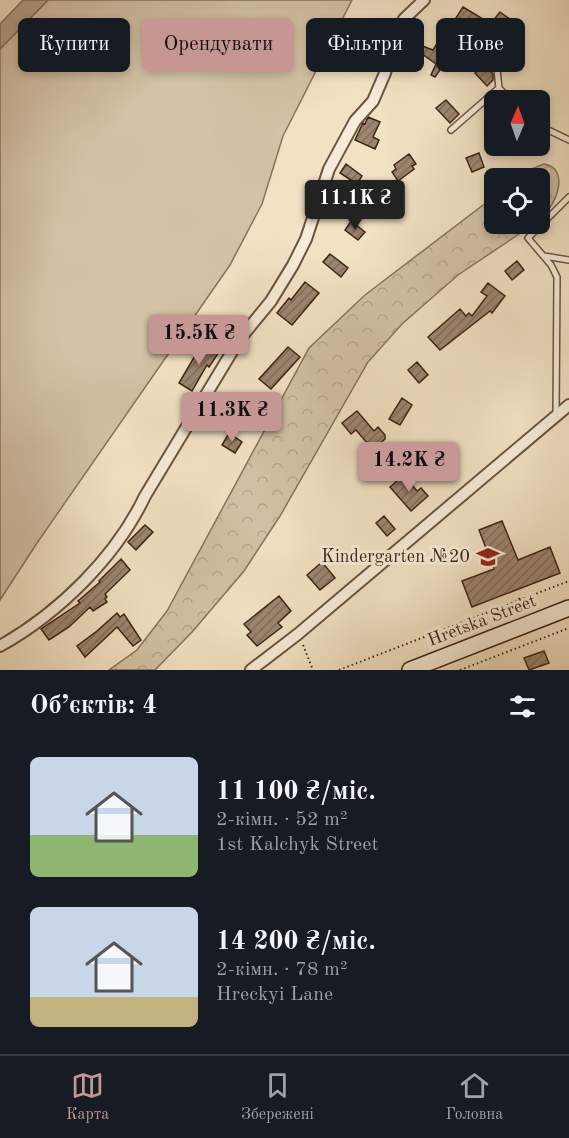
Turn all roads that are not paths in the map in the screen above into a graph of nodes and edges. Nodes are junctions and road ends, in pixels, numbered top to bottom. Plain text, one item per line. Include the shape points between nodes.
1 (424, 0) edge
2 (497, 72) edge
3 (499, 88) joint
4 (451, 130) dead end
5 (550, 131) edge
6 (569, 140) edge
7 (569, 197) edge
8 (544, 256) junction
9 (569, 260) edge
10 (569, 405) edge
11 (556, 416) junction
12 (569, 608) edge
13 (0, 646) edge
14 (441, 664) edge
15 (251, 670) edge
16 (410, 670) edge

1 - 13 street via 404,19 373,100 355,121 329,168 294,265 225,362 134,519 58,607
2 - 3 lane
3 - 4 lane
5 - 6 lane
7 - 8 lane via 528,238
8 - 9 lane
8 - 11 lane via 552,265 558,291
10 - 11 street
11 - 15 street
12 - 14 street, Hretska Street
14 - 16 street, Hretska Street

